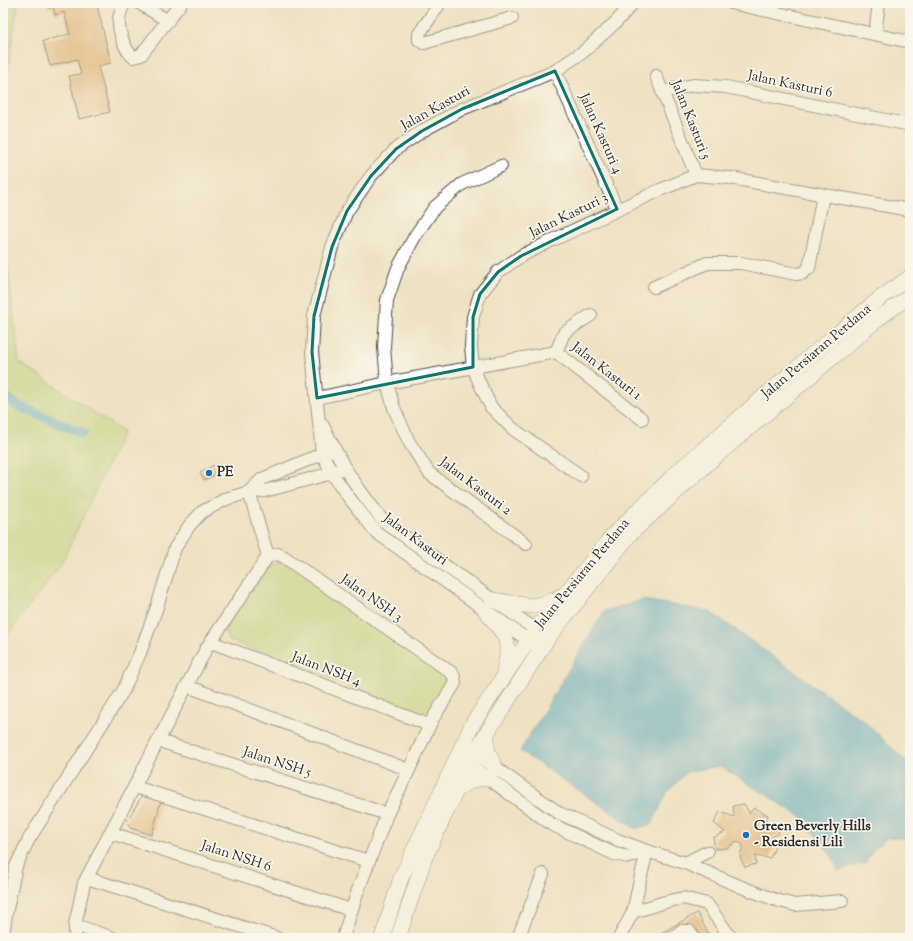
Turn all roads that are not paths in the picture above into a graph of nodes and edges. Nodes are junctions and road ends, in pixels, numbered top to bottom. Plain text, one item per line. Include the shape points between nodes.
1 (116, 3) edge
2 (124, 3) edge
3 (139, 3) edge
4 (440, 3) edge
5 (619, 3) edge
6 (633, 3) edge
7 (733, 3) edge
8 (879, 3) edge
9 (179, 4) edge
10 (781, 8) edge
11 (512, 18) dead end
12 (119, 20) junction
13 (168, 21) junction
14 (616, 22) junction
15 (875, 34) junction
16 (910, 42) edge
17 (555, 71) junction
18 (656, 76) dead end
19 (663, 92) junction
20 (910, 125) edge
21 (501, 166) dead end
22 (696, 175) junction
23 (822, 195) junction
24 (617, 209) junction
25 (910, 210) edge
26 (910, 277) edge
27 (654, 287) dead end
28 (910, 296) edge
29 (591, 315) dead end
30 (556, 352) junction
31 (473, 367) junction
32 (387, 383) junction
33 (317, 398) junction
34 (320, 419) junction
35 (642, 419) dead end
36 (335, 448) junction
37 (322, 453) junction
38 (344, 467) junction
39 (332, 473) junction
40 (581, 476) dead end
41 (249, 492) junction
42 (526, 544) dead end
43 (268, 556) junction
44 (565, 594) junction
45 (489, 605) junction
46 (538, 639) junction
47 (211, 642) junction
48 (503, 676) junction
49 (187, 686) junction
50 (430, 725) junction
51 (487, 733) junction
52 (159, 741) junction
53 (466, 754) junction
54 (409, 770) junction
55 (492, 774) junction
56 (135, 787) junction
57 (457, 789) junction
58 (387, 814) junction
59 (111, 833) junction
60 (647, 851) junction
61 (707, 852) dead end
62 (368, 862) junction
63 (685, 862) junction
64 (543, 874) dead end
65 (87, 878) junction
66 (842, 901) dead end
67 (351, 910) junction
68 (634, 912) junction
69 (75, 925) junction
70 (3, 938) edge
71 (74, 938) edge
72 (113, 938) edge
73 (277, 938) edge
74 (343, 938) edge
75 (382, 938) edge
76 (398, 938) edge
77 (518, 938) edge
78 (619, 938) edge
79 (672, 938) edge
80 (695, 938) edge
81 (730, 938) edge

1 - 12 street
2 - 12 street
3 - 13 street
4 - 11 street via 419,34 419,40 424,43
5 - 14 street
6 - 14 street, Jalan Kasturi
7 - 10 street
8 - 15 street
9 - 13 street
10 - 15 street
12 - 13 street via 123,42 127,52 133,57 141,54
14 - 17 street, Jalan Kasturi via 583,52
15 - 16 street
17 - 24 street, Jalan Kasturi 4
17 - 33 street, Jalan Kasturi via 462,109 396,150 371,176 347,211 332,247 314,316 312,352
18 - 19 street, Jalan Kasturi 5
19 - 20 street, Jalan Kasturi 6 via 693,85 726,87
19 - 22 street, Jalan Kasturi 5
21 - 32 street, Jalan Kasturi 2 via 462,184 436,207 415,236 398,268 387,300 384,347
22 - 23 street, Jalan Kasturi 3 via 730,178
22 - 24 street, Jalan Kasturi 3
23 - 25 street, Jalan Kasturi 3
23 - 27 street via 809,268 803,273 796,274 741,263 707,263
24 - 31 street, Jalan Kasturi 3 via 521,256 498,272 480,294 473,317
26 - 44 main road, Jalan Persiaran Perdana via 813,354 677,472 614,534
28 - 46 main road, Jalan Persiaran Perdana via 879,318 733,442 630,534
29 - 30 street, Jalan Kasturi 1 via 564,333
30 - 31 street
30 - 35 street, Jalan Kasturi 1
31 - 32 street
31 - 40 street, Jalan Kasturi 3 via 491,407 513,429
32 - 33 street
32 - 42 street, Jalan Kasturi 2 via 394,408 409,442 429,473
33 - 34 street, Jalan Kasturi
34 - 36 street, Jalan Kasturi
34 - 37 street, Jalan Kasturi
36 - 37 street
36 - 38 street, Jalan Kasturi
37 - 39 street, Jalan Kasturi
37 - 41 street via 262,479
38 - 39 street
38 - 45 street, Jalan Kasturi via 383,521
39 - 41 street via 265,491
39 - 45 street, Jalan Kasturi via 376,532
41 - 43 street
41 - 70 street via 226,499 202,512 175,548 157,607 123,691 29,839 16,866
43 - 47 street
43 - 50 street, Jalan NSH 3 via 278,554 284,557 452,673 455,683
44 - 45 main road via 531,606
44 - 46 main road, Jalan Persiaran Perdana
45 - 46 street, Jalan Kasturi
45 - 48 main road via 505,636 508,650
46 - 48 main road, Jalan Persiaran Perdana
46 - 51 main road, Jalan Persiaran Perdana
47 - 49 street
47 - 50 street, Jalan NSH 4
48 - 53 main road, Jalan Persiaran Perdana via 473,723
49 - 52 street
49 - 54 street
50 - 54 street
51 - 53 main road, Jalan Persiaran Perdana
51 - 55 main road via 486,747
52 - 56 street
52 - 58 street, Jalan NSH 5
53 - 55 street
53 - 57 main road, Jalan Persiaran Perdana
53 - 75 main road, Jalan Persiaran Perdana via 401,878
54 - 58 street
55 - 57 main road
55 - 60 street via 551,824 614,854 629,857
56 - 59 street
56 - 62 street
57 - 76 main road, Jalan Persiaran Perdana via 425,857
58 - 62 street
59 - 65 street
59 - 67 street, Jalan NSH 6
60 - 63 street
60 - 68 street
61 - 63 street
62 - 67 street
63 - 66 street via 744,888 795,905
64 - 77 street
65 - 69 street
65 - 73 street
67 - 74 street
68 - 78 street
68 - 81 street via 683,898 707,904
69 - 71 street
69 - 72 street
79 - 80 street via 681,931 689,931

